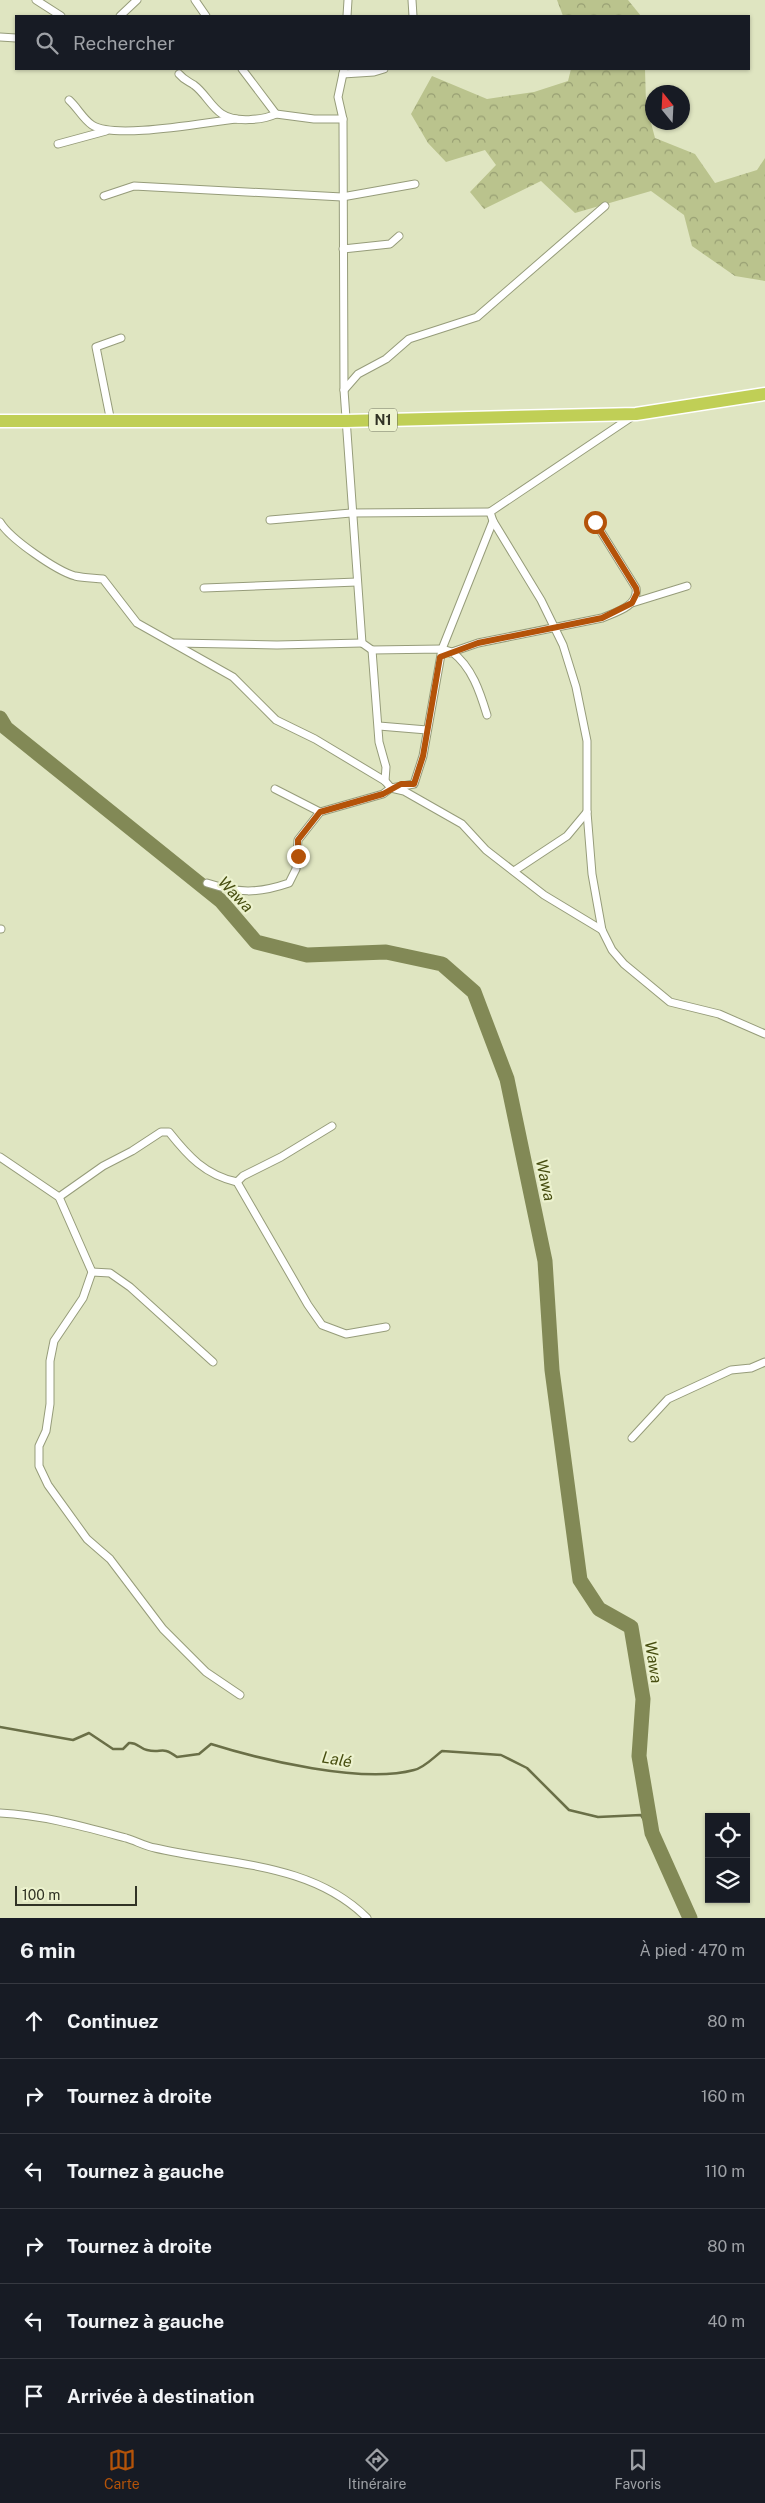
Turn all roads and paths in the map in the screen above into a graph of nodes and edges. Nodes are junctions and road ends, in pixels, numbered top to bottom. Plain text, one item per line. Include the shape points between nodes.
1 (36, 0) edge
2 (137, 0) edge
3 (195, 0) edge
4 (348, 0) edge
5 (418, 0) edge
6 (412, 4) edge
7 (59, 15) edge
8 (121, 15) edge
9 (205, 15) edge
10 (347, 15) edge
11 (0, 37) edge
12 (15, 38) edge
13 (243, 70) edge
14 (381, 70) edge
15 (343, 71) edge
16 (178, 74) dead end
17 (69, 100) dead end
18 (276, 114) junction
19 (236, 119) junction
20 (344, 119) junction
21 (106, 131) junction
22 (58, 144) dead end
23 (415, 184) dead end
24 (104, 196) dead end
25 (342, 198) junction
26 (605, 206) dead end
27 (399, 236) dead end
28 (343, 249) junction
29 (121, 338) dead end
30 (344, 390) junction
31 (765, 394) edge
32 (636, 414) junction
33 (0, 421) edge
34 (346, 421) junction
35 (111, 422) junction
36 (490, 512) junction
37 (351, 513) junction
38 (270, 520) dead end
39 (493, 521) junction
40 (0, 522) edge
41 (595, 522) dead end
42 (357, 582) junction
43 (687, 586) dead end
44 (204, 588) dead end
45 (632, 603) junction
46 (554, 627) junction
47 (174, 643) junction
48 (362, 643) junction
49 (442, 649) junction
50 (372, 650) junction
51 (452, 652) junction
52 (440, 657) junction
53 (487, 715) dead end
54 (379, 726) junction
55 (427, 730) junction
56 (385, 781) junction
57 (275, 788) dead end
58 (391, 788) junction
59 (320, 812) junction
60 (587, 812) junction
61 (514, 871) junction
62 (206, 883) dead end
63 (602, 930) junction
64 (765, 1034) edge
65 (332, 1126) dead end
66 (0, 1157) edge
67 (236, 1182) junction
68 (59, 1197) junction
69 (92, 1272) junction
70 (386, 1327) dead end
71 (213, 1362) dead end
72 (765, 1362) edge
73 (632, 1438) dead end
74 (240, 1695) dead end
75 (0, 1813) edge
76 (367, 1918) edge

1 - 7 street
2 - 8 street
3 - 9 street
4 - 10 street
5 - 6 street
11 - 12 street
13 - 18 street
14 - 15 street
15 - 20 street via 338,97
16 - 19 street via 222,114
17 - 21 street via 91,124
18 - 19 street via 266,118
18 - 20 street
19 - 21 street via 128,132
20 - 25 street
21 - 22 street
23 - 25 street
24 - 25 street via 134,186
25 - 28 street
26 - 30 street via 477,317 409,338 386,360 358,374
27 - 28 street via 390,244
28 - 30 street
29 - 35 street via 96,347
30 - 34 street
31 - 32 highway, N1
32 - 34 highway, N1
32 - 36 street
33 - 35 highway, N1
34 - 35 highway, N1
34 - 37 street
36 - 37 street
36 - 39 street
37 - 38 street
37 - 42 street
39 - 46 street
39 - 49 street
40 - 47 street via 23,544 59,569 75,576 103,579 137,623
41 - 45 street via 636,588
42 - 44 street
42 - 48 street
43 - 45 street
45 - 46 street via 602,618
46 - 51 street via 478,643
46 - 60 street via 576,687 587,741
47 - 48 street
47 - 56 street via 233,677 276,720
48 - 50 street
49 - 50 street
49 - 51 street
49 - 52 street
50 - 54 street
51 - 52 street
51 - 53 street via 462,660 474,679
52 - 55 street
54 - 55 street
54 - 56 street via 379,742 386,767
55 - 58 street via 414,784
56 - 58 street
57 - 59 street
58 - 59 street via 383,794
58 - 61 street via 462,824 486,850
59 - 62 street via 298,840 296,869 289,883 236,892
60 - 61 street via 566,836
60 - 63 street via 592,874
61 - 63 street via 544,895
63 - 64 street via 624,964 670,1002 719,1014
65 - 67 street
66 - 68 street
67 - 68 street via 208,1172 190,1158 169,1132 161,1132
67 - 70 street via 322,1325 346,1334
68 - 69 street
69 - 71 street via 110,1273 130,1286
69 - 74 street via 83,1298 54,1341 50,1361 50,1404 40,1446 39,1466 48,1485 87,1539 110,1559 163,1629 206,1672
72 - 73 street via 751,1368 731,1370 668,1399
75 - 76 street via 33,1815 153,1848 270,1868 323,1886 346,1899

